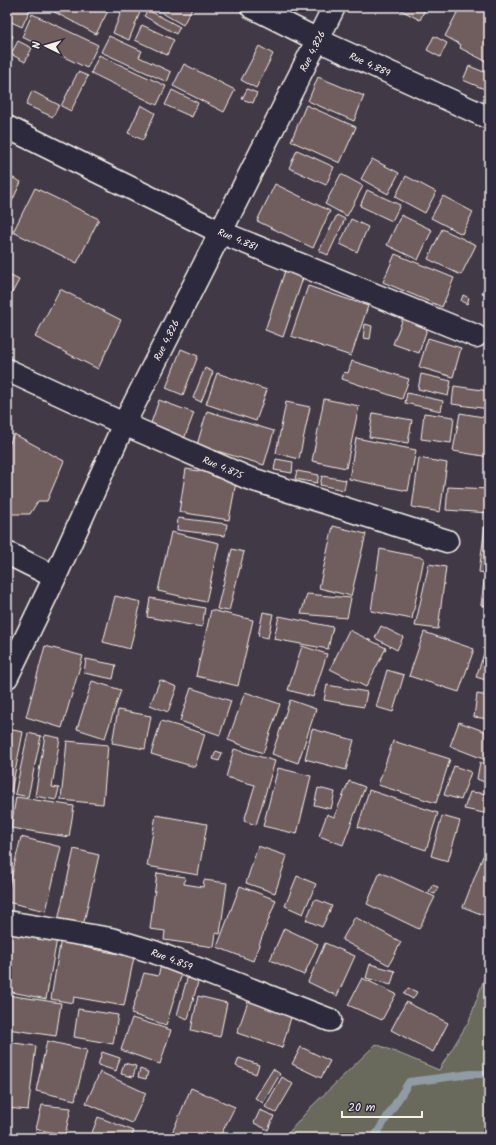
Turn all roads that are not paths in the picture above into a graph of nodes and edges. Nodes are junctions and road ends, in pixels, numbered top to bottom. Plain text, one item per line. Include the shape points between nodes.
1 (252, 7) edge
2 (334, 7) edge
3 (318, 40) junction
4 (489, 118) edge
5 (7, 127) edge
6 (220, 232) junction
7 (476, 336) dead end
8 (7, 370) edge
9 (124, 424) junction
10 (447, 541) dead end
11 (7, 553) edge
12 (56, 577) junction
13 (7, 677) edge
14 (7, 922) edge
15 (330, 1020) dead end

1 - 3 street, Rue 4.889
2 - 3 street, Rue 4.826
3 - 4 street, Rue 4.889
3 - 6 street, Rue 4.826
5 - 6 street, Rue 4.881
6 - 7 street, Rue 4.881
6 - 9 street, Rue 4.826
8 - 9 street, Rue 4.875
9 - 10 street, Rue 4.875 via 248,478
9 - 12 street, Rue 4.826
11 - 12 street
12 - 13 street, Rue 4.826
14 - 15 street, Rue 4.859 via 118,941 154,952

